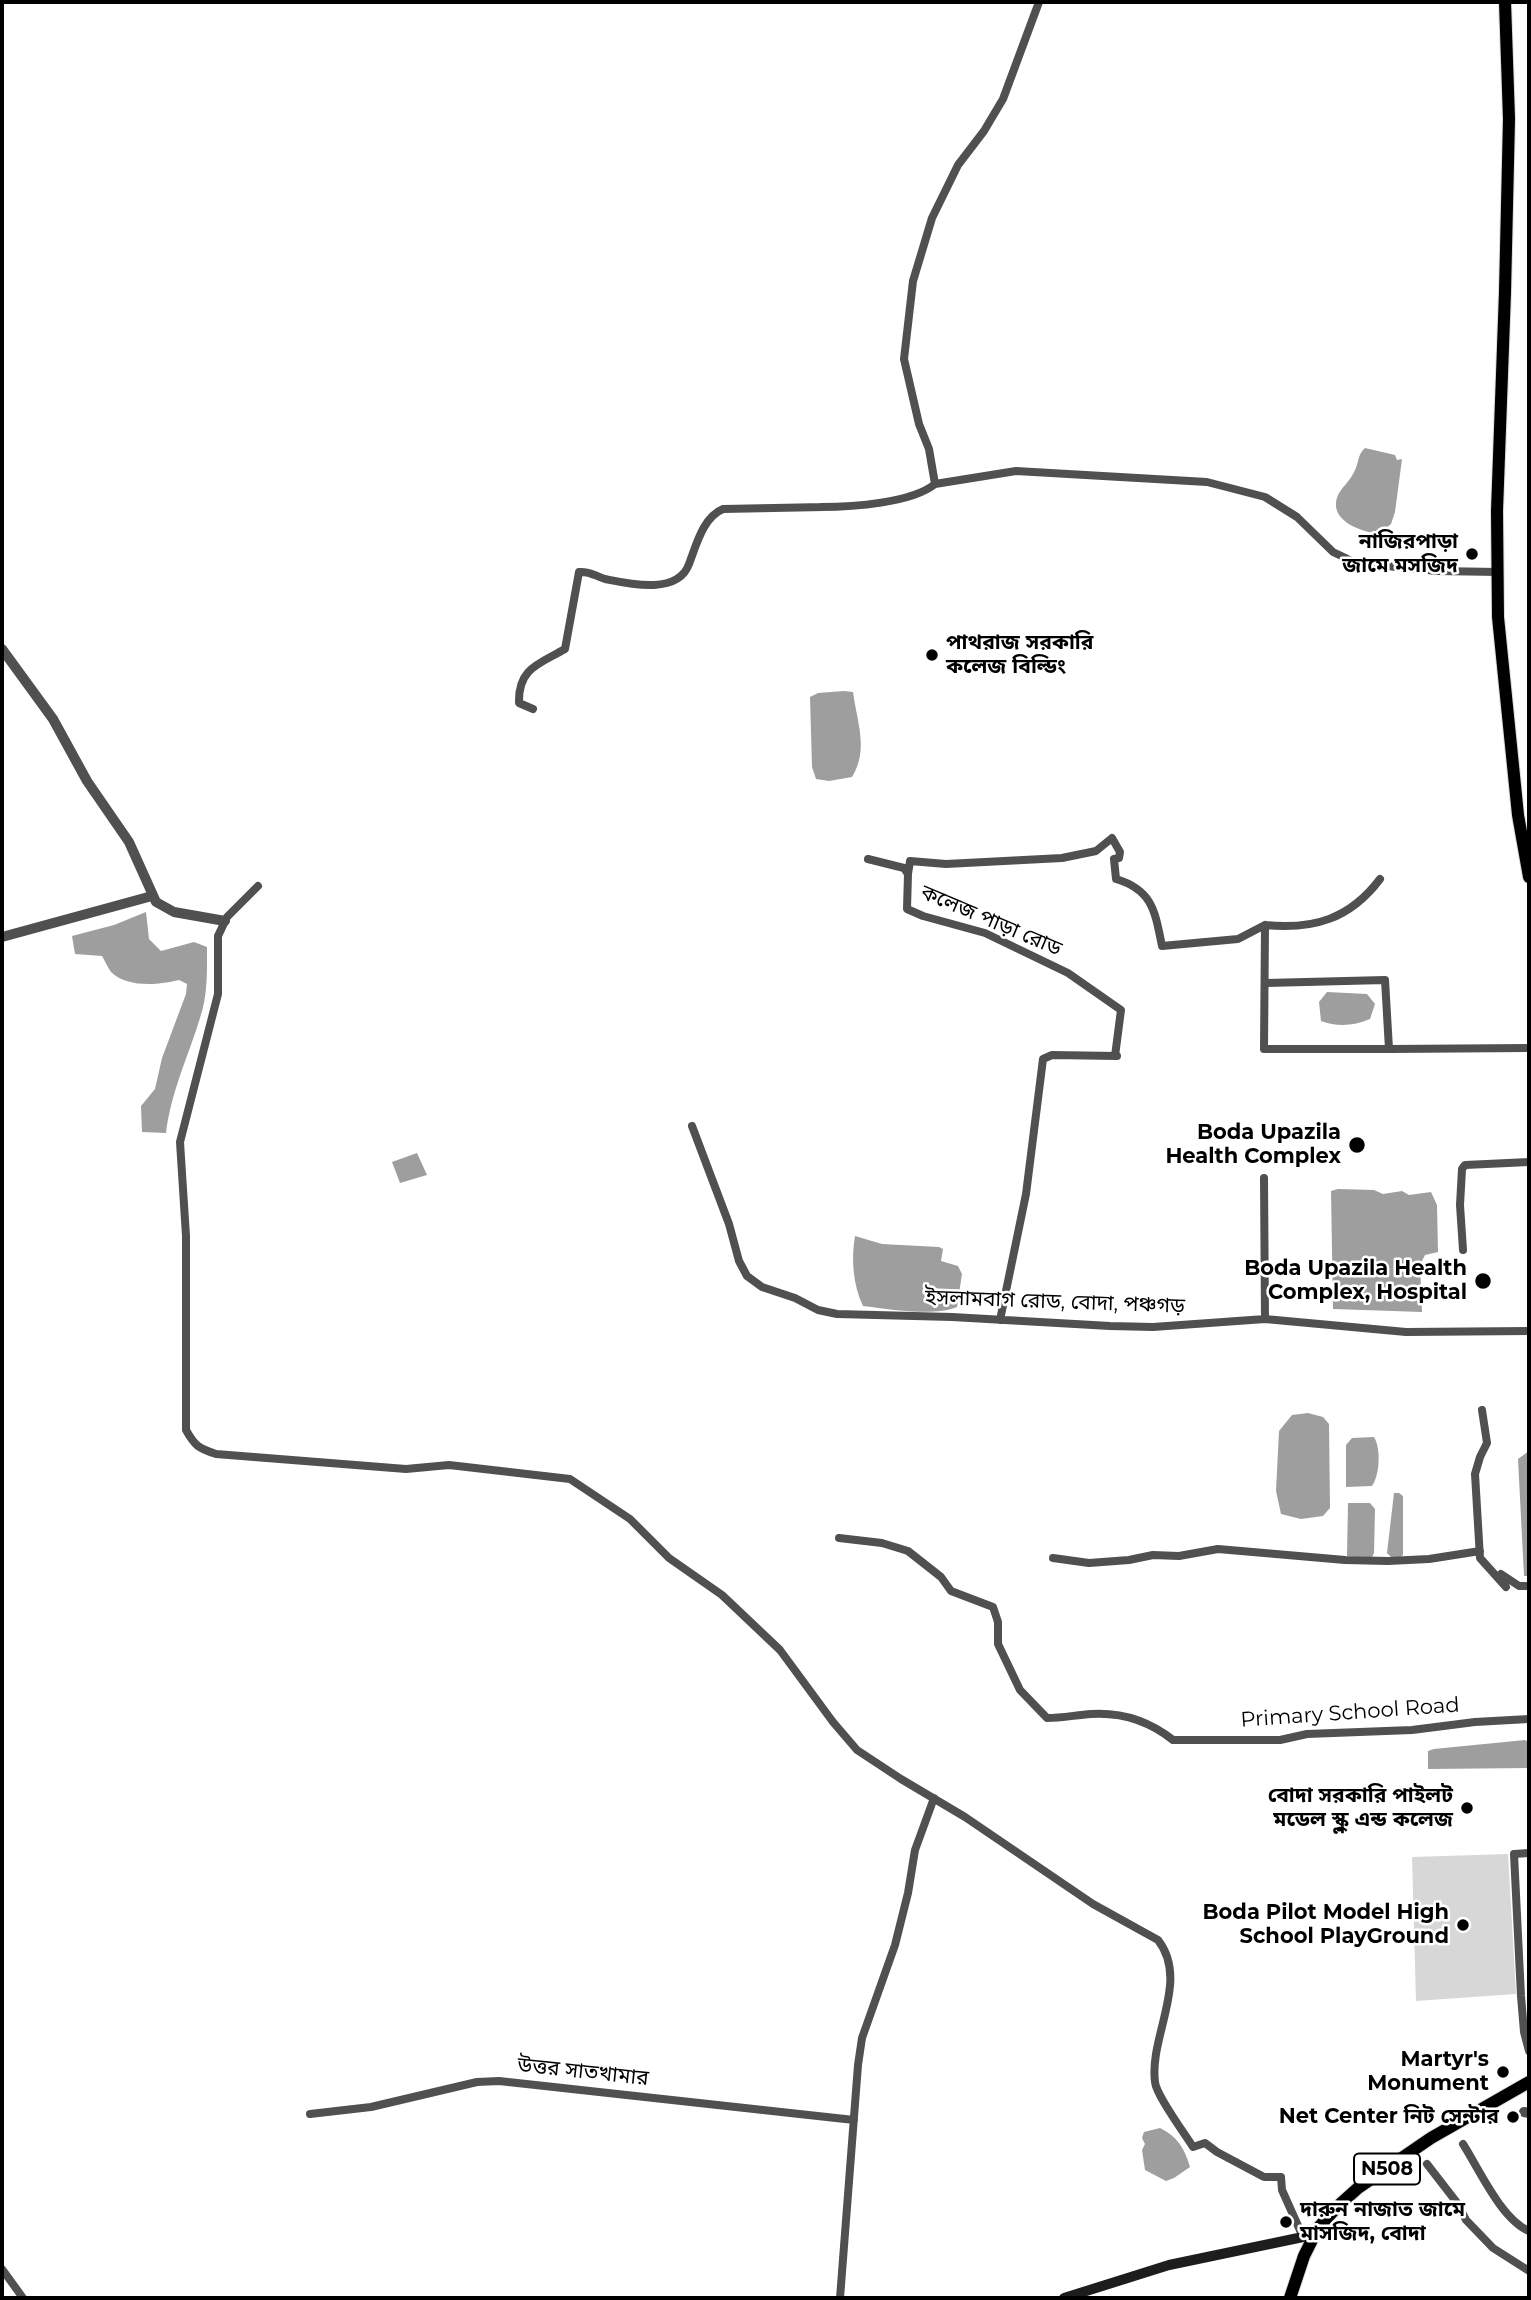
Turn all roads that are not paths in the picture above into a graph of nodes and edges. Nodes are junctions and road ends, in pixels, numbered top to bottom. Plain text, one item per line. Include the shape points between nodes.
1 (1039, 2) edge
2 (1504, 2) edge
3 (935, 484) junction
4 (1499, 572) junction
5 (2, 649) edge
6 (533, 709) dead end
7 (868, 859) dead end
8 (1529, 868) edge
9 (908, 873) junction
10 (1380, 879) dead end
11 (258, 886) dead end
12 (152, 896) junction
13 (225, 921) junction
14 (1265, 925) junction
15 (2, 937) edge
16 (1266, 983) dead end
17 (1529, 1048) edge
18 (1389, 1049) junction
19 (692, 1126) dead end
20 (1529, 1162) edge
21 (1264, 1178) dead end
22 (1463, 1250) dead end
23 (1265, 1319) junction
24 (1000, 1320) junction
25 (1529, 1331) edge
26 (1482, 1410) dead end
27 (839, 1538) dead end
28 (1480, 1551) junction
29 (1053, 1558) dead end
30 (1489, 1569) junction
31 (1529, 1586) edge
32 (1506, 1587) dead end
33 (1529, 1718) edge
34 (934, 1798) junction
35 (1529, 1853) edge
36 (1529, 2051) edge
37 (1529, 2082) edge
38 (310, 2114) dead end
39 (854, 2120) junction
40 (1463, 2144) dead end
41 (1427, 2164) dead end
42 (1318, 2228) junction
43 (1529, 2231) edge
44 (1303, 2237) junction
45 (2, 2269) edge
46 (1529, 2271) edge
47 (23, 2298) edge
48 (840, 2298) edge
49 (1064, 2298) edge
50 (1290, 2298) edge

1 - 3 street via 1003,99 944,191 914,281 904,359
2 - 4 highway via 1509,119
3 - 4 street via 1016,471 1207,482 1265,497 1297,516 1334,552 1356,563
3 - 6 street via 926,491 859,507 723,509 699,536 687,570 656,586 579,572 565,649 528,670 522,679 519,703
4 - 8 highway via 1500,660 1518,815
5 - 12 street via 53,719 129,842
7 - 9 street, কলেজ পাড়া রোড
9 - 14 street via 910,860 946,864 1062,858 1096,851 1112,838 1120,852 1114,859 1116,879 1139,888 1149,902 1162,946 1238,939
9 - 24 street, কলেজ পাড়া রোড via 907,909 985,933 1068,973 1121,1010 1117,1056 1052,1055 1043,1059 1026,1194
10 - 14 street via 1365,899 1328,919 1302,926
11 - 13 street
12 - 13 street via 174,912
12 - 15 street
13 - 34 street via 218,936 218,994 180,1142 186,1236 186,1430 193,1442 216,1454 406,1469 449,1465 570,1479 630,1518 669,1558 722,1595 780,1650 857,1750
14 - 18 street via 1264,1049
16 - 18 street via 1385,980
17 - 18 street
19 - 24 street, ইসলামবাগ রোড, বোদা, পঞ্চগড় via 739,1261 747,1276 762,1287 837,1314
20 - 22 street via 1465,1165 1460,1205
21 - 23 street
23 - 24 street, ইসলামবাগ রোড, বোদা, পঞ্চগড় via 1153,1326
23 - 25 street, ইসলামবাগ রোড, বোদা, পঞ্চগড় via 1406,1332
26 - 28 street via 1487,1443 1475,1474
27 - 33 street, Primary School Road via 908,1550 951,1591 993,1607 999,1622 998,1644 1020,1690 1047,1718 1092,1713 1135,1717 1173,1740 1280,1740 1307,1734 1412,1730
28 - 29 street via 1388,1561 1219,1549 1089,1563
28 - 30 street
30 - 31 street via 1518,1586
30 - 32 street
34 - 39 street via 915,1850 895,1945 862,2038
34 - 44 street via 1093,1904 1158,1940 1169,1962 1170,1996 1154,2066 1155,2086 1193,2147 1205,2143 1264,2177 1281,2176 1282,2190
35 - 36 street via 1514,1854 1523,2020
37 - 42 highway, N508 via 1431,2138 1358,2188
38 - 39 street, উত্তর সাতখামার via 371,2107 499,2081
39 - 48 street
40 - 43 street via 1503,2208
41 - 46 street via 1466,2220 1493,2248
42 - 44 main road
42 - 50 highway, N508
44 - 49 main road via 1170,2265
45 - 47 street

